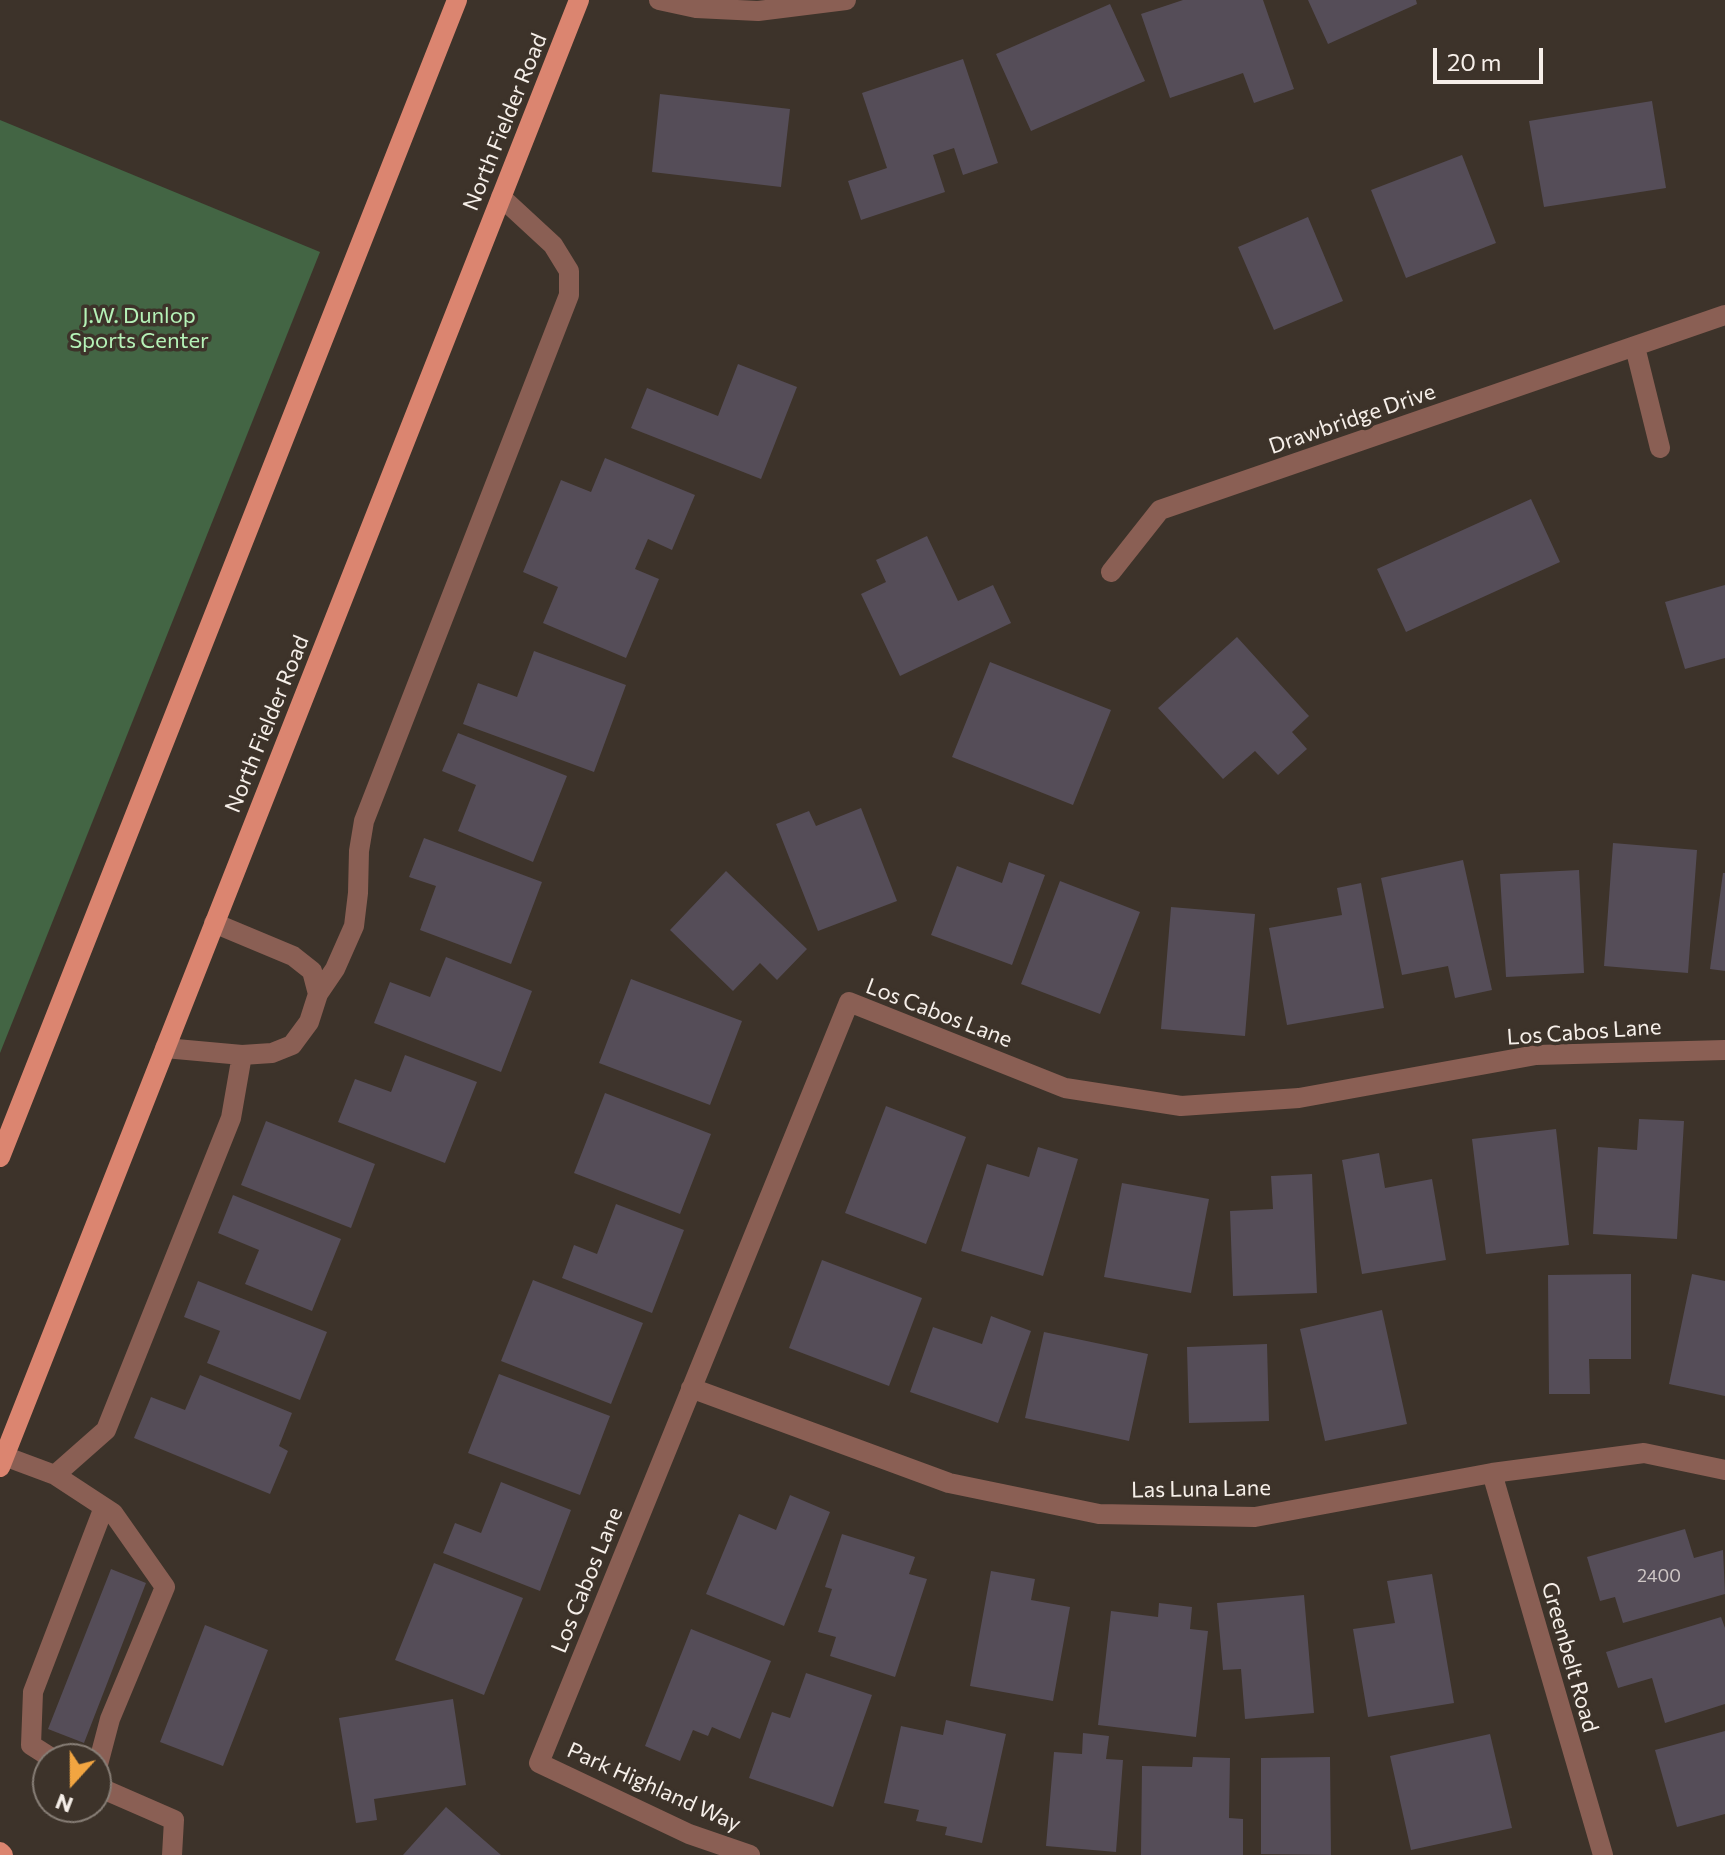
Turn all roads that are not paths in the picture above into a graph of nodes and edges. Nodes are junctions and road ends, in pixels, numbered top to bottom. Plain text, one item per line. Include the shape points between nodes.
1 (457, 0) edge
2 (579, 0) edge
3 (659, 0) edge
4 (846, 0) edge
5 (501, 197) junction
6 (1725, 315) edge
7 (1635, 347) junction
8 (1660, 448) dead end
9 (1111, 572) dead end
10 (214, 923) junction
11 (318, 994) junction
12 (165, 1048) junction
13 (1725, 1050) edge
14 (242, 1055) junction
15 (0, 1157) edge
16 (691, 1388) junction
17 (2, 1461) edge
18 (1725, 1470) edge
19 (1492, 1473) junction
20 (55, 1475) junction
21 (104, 1507) junction
22 (104, 1743) edge
23 (32, 1746) edge
24 (539, 1763) joint
25 (112, 1793) edge
26 (172, 1855) edge
27 (750, 1855) edge
28 (1603, 1855) edge

1 - 15 main road
2 - 5 main road, North Fielder Road
3 - 4 street via 758,11
5 - 10 main road, North Fielder Road
5 - 11 street via 553,245 569,271 569,295 364,821 354,926
6 - 7 street, Drawbridge Drive
7 - 8 street
7 - 9 street, Drawbridge Drive via 1160,510
10 - 11 street via 293,956 312,971
10 - 12 main road, North Fielder Road
11 - 14 street via 309,1022 292,1045
12 - 14 street
12 - 17 main road, North Fielder Road
13 - 16 street, Los Cabos Lane via 1536,1055 1299,1098 1181,1106 1065,1088 849,1002
14 - 20 street via 231,1118 106,1430
16 - 19 street, Las Luna Lane via 949,1483 1099,1514 1255,1517
16 - 24 street, Los Cabos Lane
17 - 20 street
18 - 19 street, Las Luna Lane via 1644,1453
19 - 28 street, Greenbelt Road
20 - 21 street
21 - 22 street via 165,1587
21 - 23 street via 33,1692
24 - 27 street, Park Highland Way via 689,1834
25 - 26 street via 174,1820

